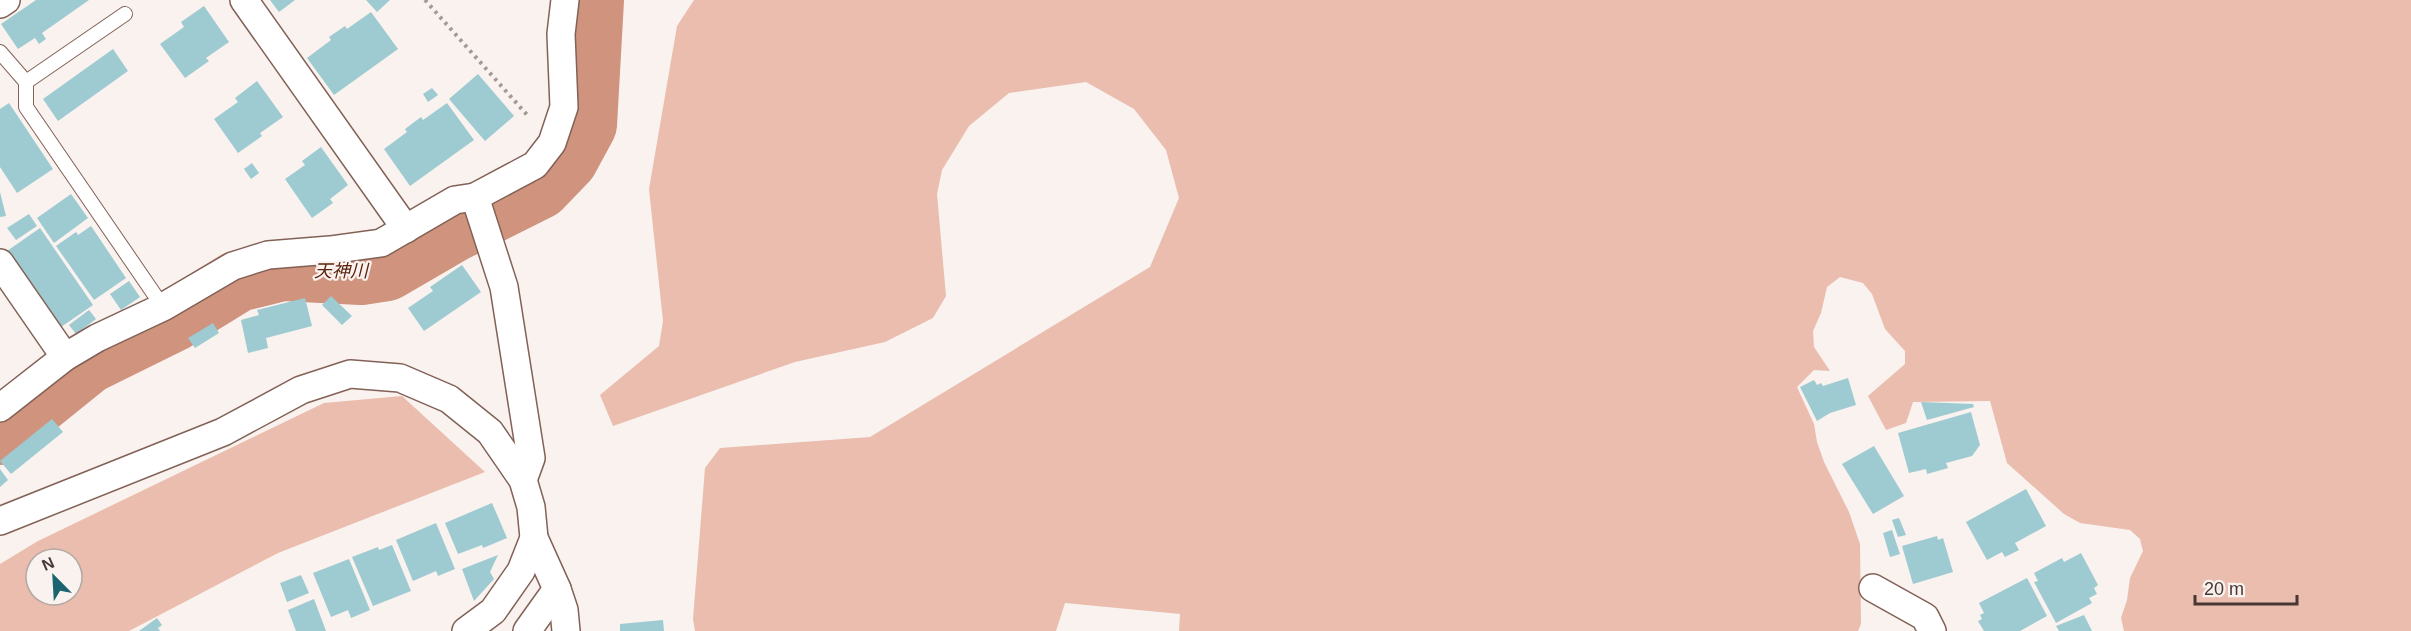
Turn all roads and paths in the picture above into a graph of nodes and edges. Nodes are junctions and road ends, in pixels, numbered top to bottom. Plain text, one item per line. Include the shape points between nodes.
1 (6, 0) edge
2 (244, 0) edge
3 (425, 0) edge
4 (565, 0) edge
5 (0, 4) edge
6 (125, 14) dead end
7 (0, 52) edge
8 (26, 82) junction
9 (552, 144) junction
10 (480, 212) junction
11 (406, 229) junction
12 (0, 263) edge
13 (163, 307) junction
14 (65, 357) junction
15 (0, 408) edge
16 (523, 480) junction
17 (0, 521) edge
18 (534, 538) junction
19 (1873, 588) dead end
20 (557, 589) junction
21 (466, 631) edge
22 (527, 631) edge
23 (566, 631) edge
24 (1932, 631) edge

1 - 5 street
2 - 11 street
3 - 9 path
4 - 9 street via 561,34 564,107
6 - 8 lane
7 - 8 lane
8 - 13 lane via 26,107
9 - 10 street via 535,165
10 - 11 street via 455,200
10 - 16 street via 504,287 531,458
11 - 13 street via 381,243 268,255 233,266
12 - 14 street
13 - 14 street
14 - 15 street
16 - 17 street via 490,432 449,399 400,378 350,374 301,390 223,432
16 - 18 street
18 - 20 street
18 - 21 street via 521,571 493,611
19 - 24 street via 1925,618
20 - 22 street
20 - 23 street

